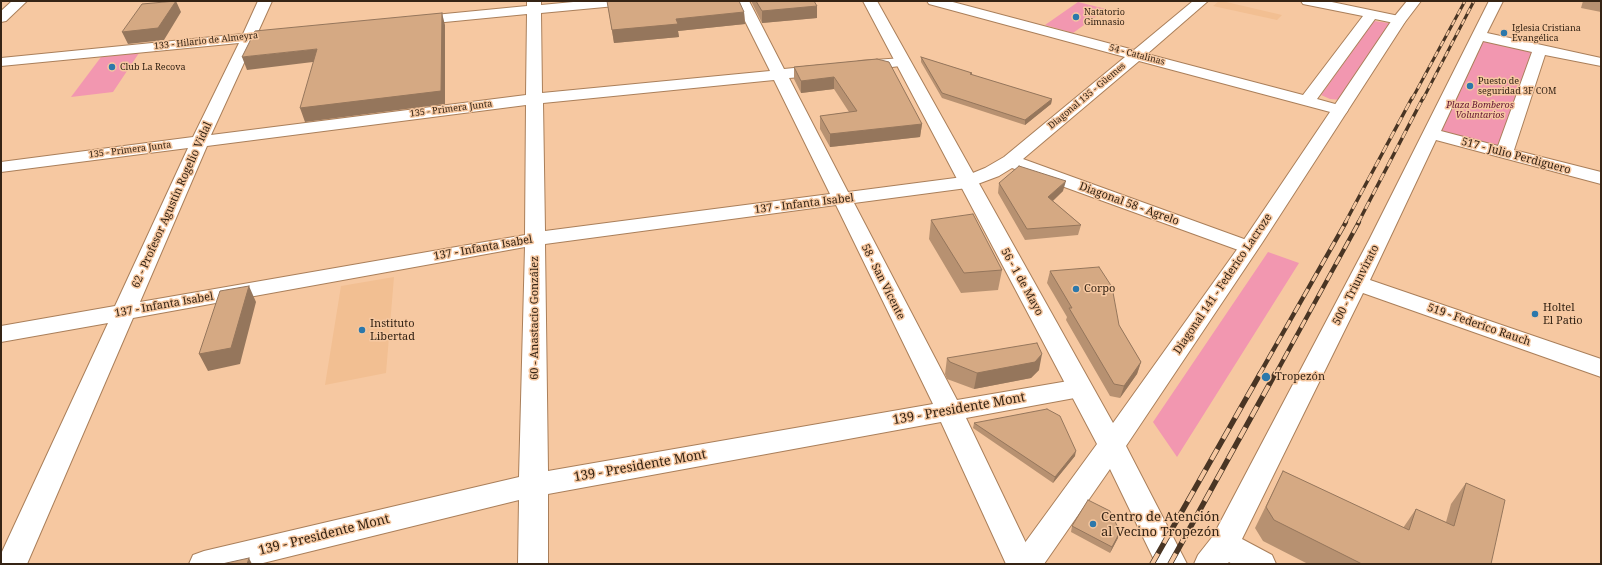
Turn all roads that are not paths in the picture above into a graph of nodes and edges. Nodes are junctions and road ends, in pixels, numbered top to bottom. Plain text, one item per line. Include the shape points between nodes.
1 (6, 1) edge
2 (20, 1) edge
3 (265, 1) edge
4 (626, 1) edge
5 (742, 1) edge
6 (870, 1) edge
7 (1201, 1) edge
8 (1308, 1) edge
9 (1414, 1) edge
10 (1496, 1) edge
11 (939, 2) edge
12 (534, 5) edge
13 (1, 6) edge
14 (1372, 15) junction
15 (1, 18) edge
16 (1399, 20) junction
17 (402, 22) edge
18 (294, 33) edge
19 (1479, 36) junction
20 (249, 37) junction
21 (1540, 49) junction
22 (1137, 55) junction
23 (1, 62) edge
24 (903, 62) junction
25 (1601, 62) edge
26 (778, 74) junction
27 (535, 99) junction
28 (1306, 101) junction
29 (1340, 110) junction
30 (1432, 134) junction
31 (200, 141) junction
32 (1504, 153) junction
33 (1010, 160) junction
34 (1, 167) edge
35 (1601, 178) edge
36 (968, 182) junction
37 (841, 199) junction
38 (535, 239) junction
39 (1248, 247) junction
40 (1357, 283) junction
41 (124, 312) junction
42 (1, 334) edge
43 (1601, 368) edge
44 (1080, 388) junction
45 (949, 410) junction
46 (1111, 444) junction
47 (534, 485) junction
48 (1217, 554) edge
49 (12, 564) edge
50 (204, 564) edge
51 (533, 564) edge
52 (1021, 564) edge
53 (1027, 564) edge
54 (1172, 564) edge
55 (1260, 564) edge

1 - 13 street
2 - 15 street
3 - 20 street, 62 - Profesor Agustín Rogelio Vidal
4 - 12 street
5 - 26 street, 58 - San Vicente
6 - 24 street, 56 - 1 de Mayo
7 - 22 street, Diagonal 135 - Güemes
8 - 14 street
9 - 16 street, Diagonal 141 - Federico Lacroze
10 - 19 street, 500 - Triunvirato
11 - 22 street, 54 - Catalinas
12 - 17 street
12 - 27 street, 60 - Anastacio González
14 - 16 street
14 - 28 street
16 - 29 street, Diagonal 141 - Federico Lacroze
18 - 20 street, 133 - Hilario de Almeyra
19 - 21 street
19 - 30 street, 500 - Triunvirato
20 - 23 street, 133 - Hilario de Almeyra
20 - 31 street, 62 - Profesor Agustín Rogelio Vidal
21 - 25 street
21 - 32 street
22 - 28 street, 54 - Catalinas
22 - 33 street, Diagonal 135 - Güemes
24 - 26 street, 135 - Primera Junta
24 - 36 street, 56 - 1 de Mayo
26 - 27 street, 135 - Primera Junta
26 - 37 street, 58 - San Vicente
27 - 31 street, 135 - Primera Junta
27 - 38 street, 60 - Anastacio González
28 - 29 street, 54 - Catalinas
29 - 39 street, Diagonal 141 - Federico Lacroze
30 - 32 street, 517 - Julio Perdiguero
30 - 40 street, 500 - Triunvirato
31 - 34 street, 135 - Primera Junta
31 - 41 street, 62 - Profesor Agustín Rogelio Vidal
32 - 35 street, 517 - Julio Perdiguero
33 - 36 street, Diagonal 135 - Güemes via 992,172
33 - 39 street, Diagonal 58 - Agrelo
36 - 37 street, 137 - Infanta Isabel
36 - 44 street, 56 - 1 de Mayo
37 - 38 street, 137 - Infanta Isabel
37 - 45 street, 58 - San Vicente
38 - 41 street, 137 - Infanta Isabel
38 - 47 street, 60 - Anastacio González
39 - 46 street, Diagonal 141 - Federico Lacroze via 1151,390
40 - 43 street, 519 - Federico Rauch
40 - 48 street, 500 - Triunvirato
41 - 42 street, 137 - Infanta Isabel
41 - 49 street, 62 - Profesor Agustín Rogelio Vidal
44 - 45 street, 139 - Presidente Mont
44 - 46 street, 56 - 1 de Mayo
45 - 47 street, 139 - Presidente Mont
45 - 52 street, 58 - San Vicente
46 - 53 street, Diagonal 141 - Federico Lacroze
46 - 54 street, 56 - 1 de Mayo
47 - 50 street, 139 - Presidente Mont
47 - 51 street, 60 - Anastacio González
48 - 55 street

